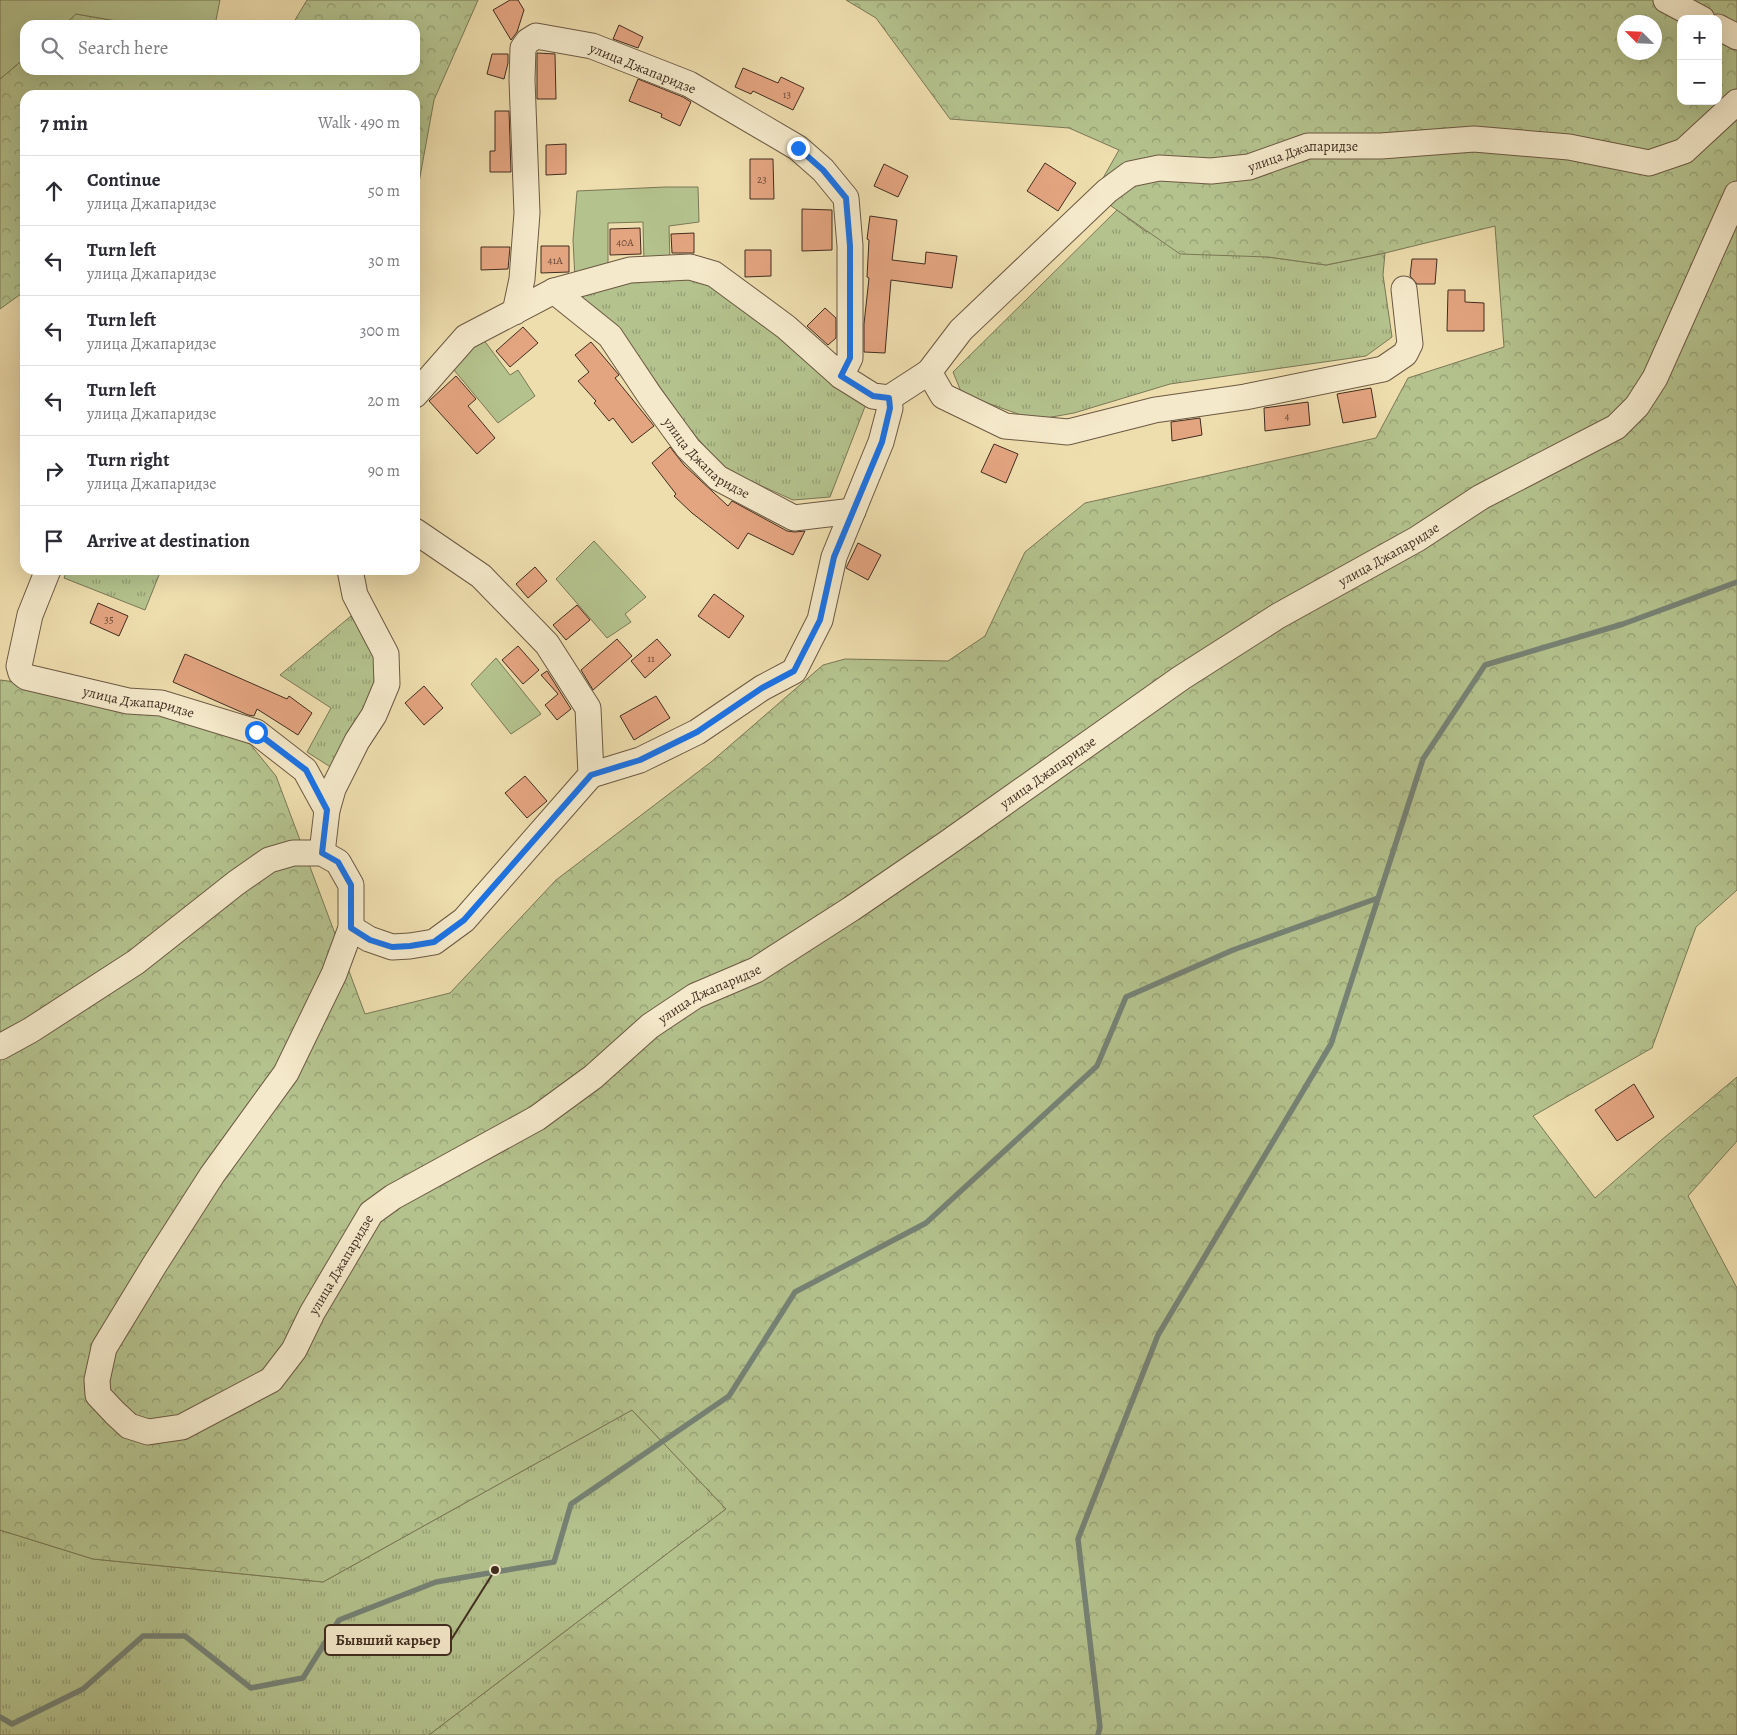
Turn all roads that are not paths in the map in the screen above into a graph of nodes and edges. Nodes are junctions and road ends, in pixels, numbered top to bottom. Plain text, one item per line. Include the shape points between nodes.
1 (1666, 0) edge
2 (1694, 15) edge
3 (1722, 29) edge
4 (1737, 37) edge
5 (1737, 102) edge
6 (1737, 194) edge
7 (1404, 289) dead end
8 (554, 291) junction
9 (515, 312) junction
10 (929, 372) junction
11 (841, 376) junction
12 (420, 389) edge
13 (889, 398) junction
14 (853, 510) junction
15 (420, 534) edge
16 (46, 575) edge
17 (351, 575) edge
18 (591, 775) junction
19 (327, 810) junction
20 (322, 853) junction
21 (351, 928) junction
22 (0, 1047) edge

1 - 2 street
3 - 4 street
5 - 10 street, улица Джапаридзе via 1684,151 1649,163 1569,147 1474,139 1381,146 1308,146 1249,167 1211,171 1159,168 1130,174 1107,191 961,330
6 - 21 street, улица Джапаридзе via 1655,378 1637,406 1616,427 1481,497 1417,540 1278,616 1197,667 851,909 756,970 695,996 650,1026 593,1078 538,1118 393,1197 371,1213 294,1350 272,1380 182,1427 148,1432 129,1426 98,1395 96,1380 104,1348 212,1175 286,1073 334,974
7 - 10 street via 1410,344 1406,354 1383,369 1245,397 1155,410 1068,432 1005,426 944,396
8 - 9 street
8 - 11 street via 630,270 690,267 714,274 786,327
8 - 14 street, улица Джапаридзе via 610,336 688,448 718,478 794,518
9 - 11 street, улица Джапаридзе via 522,280 527,213 523,48 536,36 592,46 689,84 798,148 823,170 846,198 850,246 850,358
9 - 12 street via 466,337
10 - 13 street, улица Джапаридзе
11 - 13 street via 873,396
13 - 14 street via 890,408 882,442
14 - 18 street via 834,557 820,620 794,671 762,688 697,732 640,760
15 - 18 street via 481,576 547,644 588,708
16 - 19 street, улица Джапаридзе via 30,615 19,666 21,673 26,677 128,701 161,703 256,732 306,770
17 - 19 street via 355,595 386,654 387,684 374,715 333,789
18 - 21 street via 464,920 434,942 392,947 370,940
19 - 20 street
20 - 21 street, улица Джапаридзе via 338,862 351,885
20 - 22 street via 293,853 269,860 136,962

